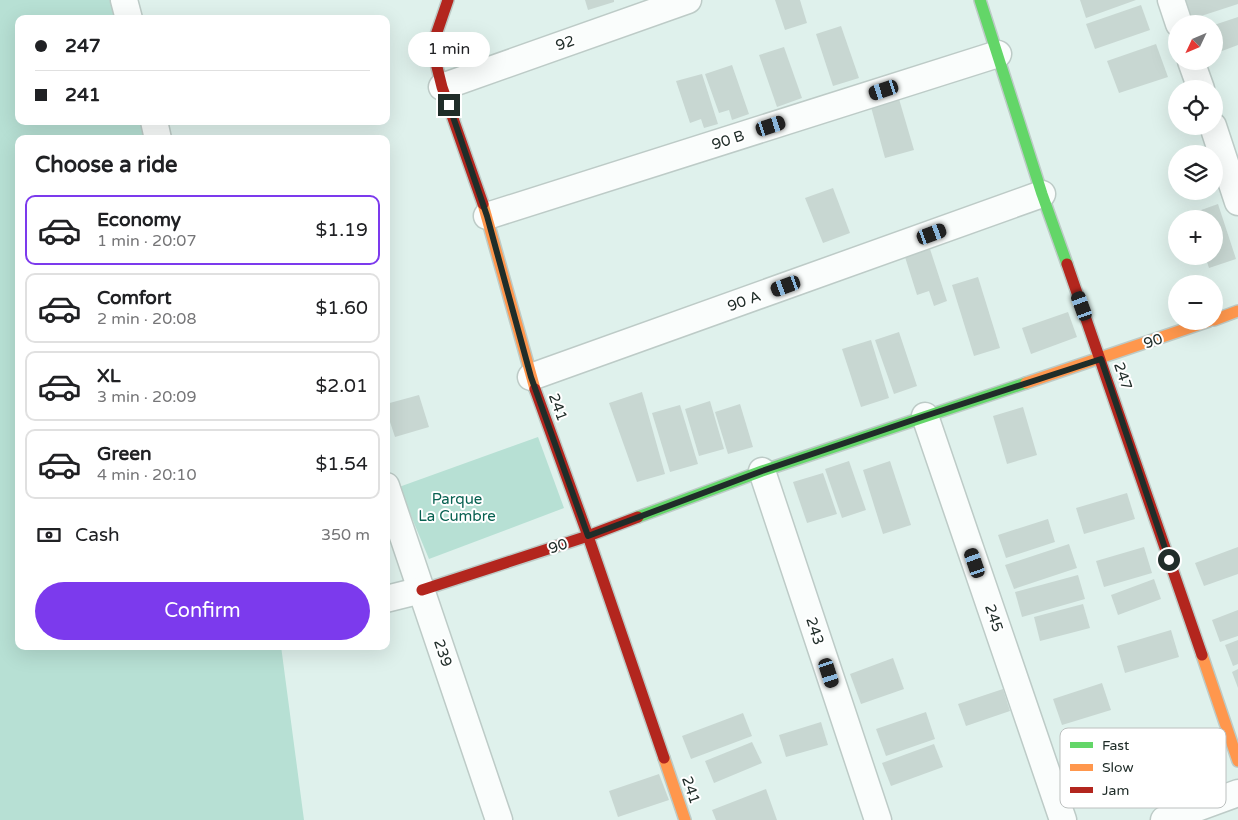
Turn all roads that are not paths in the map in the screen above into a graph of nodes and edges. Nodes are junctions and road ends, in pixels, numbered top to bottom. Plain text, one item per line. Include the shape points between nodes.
1 (124, 0) edge
2 (448, 0) edge
3 (688, 0) edge
4 (980, 0) edge
5 (1171, 0) edge
6 (128, 15) edge
7 (1176, 15) edge
8 (998, 54) junction
9 (442, 87) junction
10 (1216, 135) edge
11 (1042, 194) junction
12 (1238, 202) edge
13 (487, 216) junction
14 (1238, 311) edge
15 (1223, 317) edge
16 (1183, 330) edge
17 (1101, 359) junction
18 (531, 377) junction
19 (925, 416) junction
20 (762, 471) junction
21 (390, 498) edge
22 (588, 536) junction
23 (422, 590) junction
24 (390, 598) edge
25 (1238, 761) edge
26 (1238, 793) edge
27 (1226, 797) edge
28 (1197, 808) edge
29 (499, 820) edge
30 (685, 820) edge
31 (878, 820) edge
32 (1063, 820) edge
33 (1164, 820) edge

1 - 6 street
2 - 9 street, 241 via 436,35 436,63
3 - 9 street, 92
4 - 8 street, 247
5 - 7 street
8 - 11 street, 247
8 - 13 street, 90 B
9 - 13 street, 241
10 - 12 street
11 - 17 street, 247
11 - 18 street, 90 A
13 - 18 street, 241
14 - 15 street
16 - 17 street, 90
17 - 19 street, 90
17 - 25 street, 247
18 - 22 street, 241
19 - 20 street, 90
19 - 32 street, 245
20 - 22 street, 90
20 - 31 street, 243
21 - 23 street, 239
22 - 23 street, 90
22 - 30 street, 241
23 - 24 street, 90
23 - 29 street, 239
26 - 27 street
28 - 33 street

